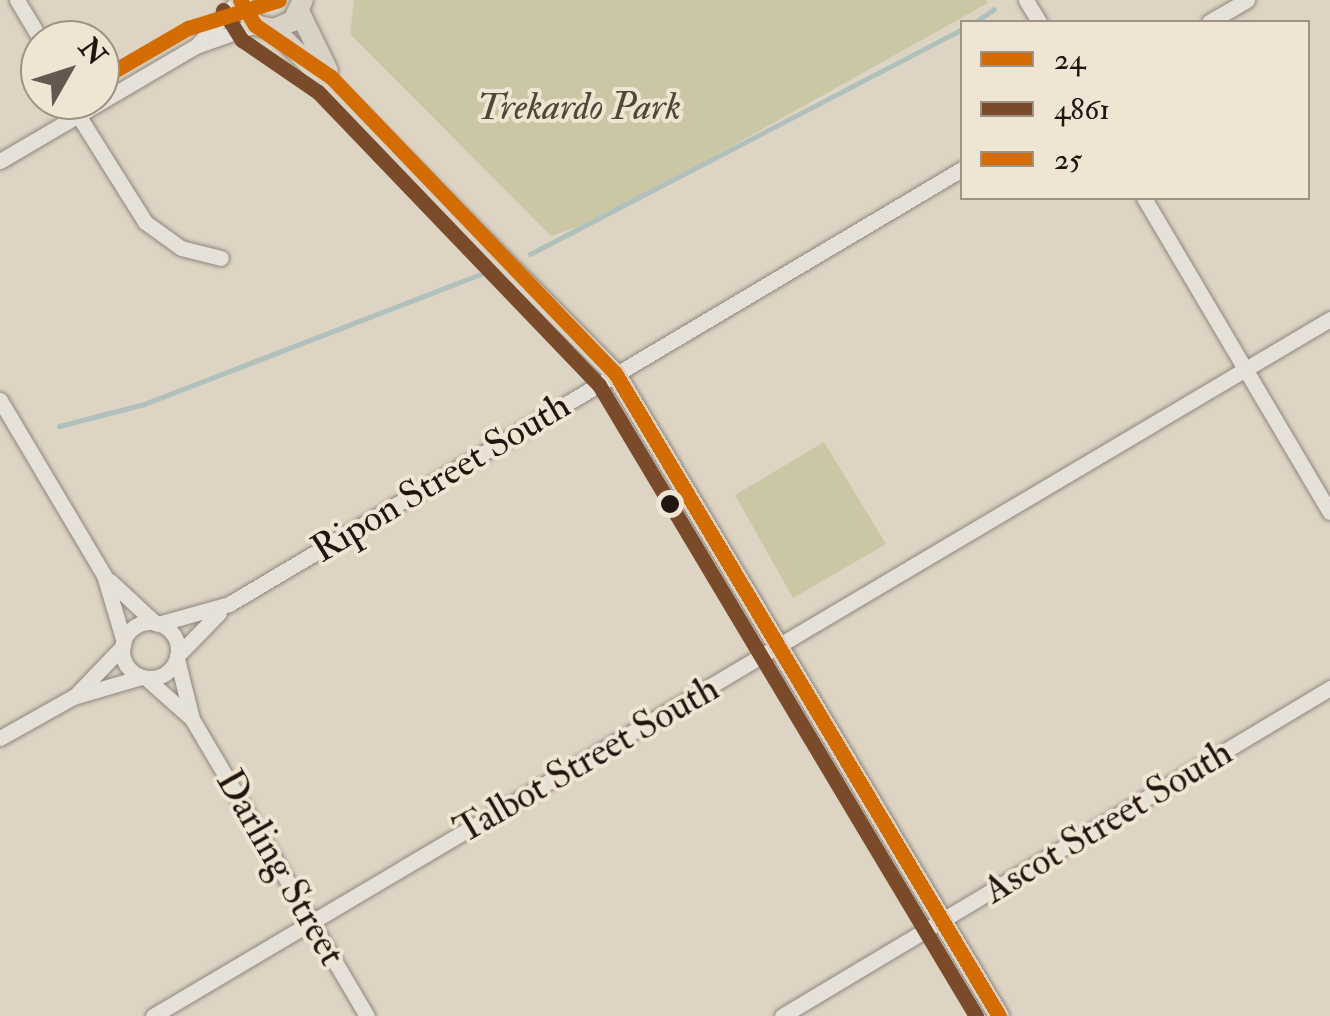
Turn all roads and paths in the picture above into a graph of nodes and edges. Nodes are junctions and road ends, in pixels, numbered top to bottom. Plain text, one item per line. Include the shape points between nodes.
1 (240, 0) edge
2 (1247, 0) edge
3 (302, 6) edge
4 (1212, 20) edge
5 (265, 27) junction
6 (196, 46) junction
7 (332, 77) junction
8 (120, 87) edge
9 (63, 120) edge
10 (86, 120) edge
11 (0, 160) edge
12 (960, 170) edge
13 (1145, 200) edge
14 (221, 258) dead end
15 (1330, 319) edge
16 (1246, 370) junction
17 (616, 373) junction
18 (0, 400) edge
19 (1330, 512) edge
20 (104, 575) junction
21 (230, 604) junction
22 (157, 624) junction
23 (123, 644) junction
24 (780, 647) junction
25 (177, 657) junction
26 (144, 677) junction
27 (1330, 688) edge
28 (74, 698) junction
29 (192, 719) junction
30 (0, 738) edge
31 (942, 921) junction
32 (312, 923) junction
33 (154, 1016) edge
34 (367, 1016) edge
35 (782, 1016) edge
36 (1000, 1016) edge

1 - 5 main road
1 - 6 street
2 - 4 street
3 - 5 main road
3 - 7 main road
5 - 6 street
5 - 7 main road
6 - 8 street
7 - 17 main road
9 - 11 street
10 - 14 street via 145,222 181,248
12 - 17 street, Ripon Street South
13 - 16 street
15 - 16 street, Talbot Street South
16 - 19 street
16 - 24 street, Talbot Street South
17 - 21 street, Ripon Street South
17 - 24 main road
18 - 20 street
20 - 22 street
20 - 23 street
21 - 22 street, Ripon Street South
21 - 25 street, Ripon Street South
22 - 23 street
22 - 25 street via 174,636
23 - 26 street via 126,665
23 - 28 street
24 - 31 main road
24 - 32 street, Talbot Street South
25 - 26 street
25 - 29 street, Darling Street
26 - 28 street
26 - 29 street, Darling Street
27 - 31 street, Ascot Street South
28 - 30 street
29 - 32 street, Darling Street
31 - 35 street, Ascot Street South
31 - 36 main road
32 - 33 street, Talbot Street South
32 - 34 street, Darling Street

